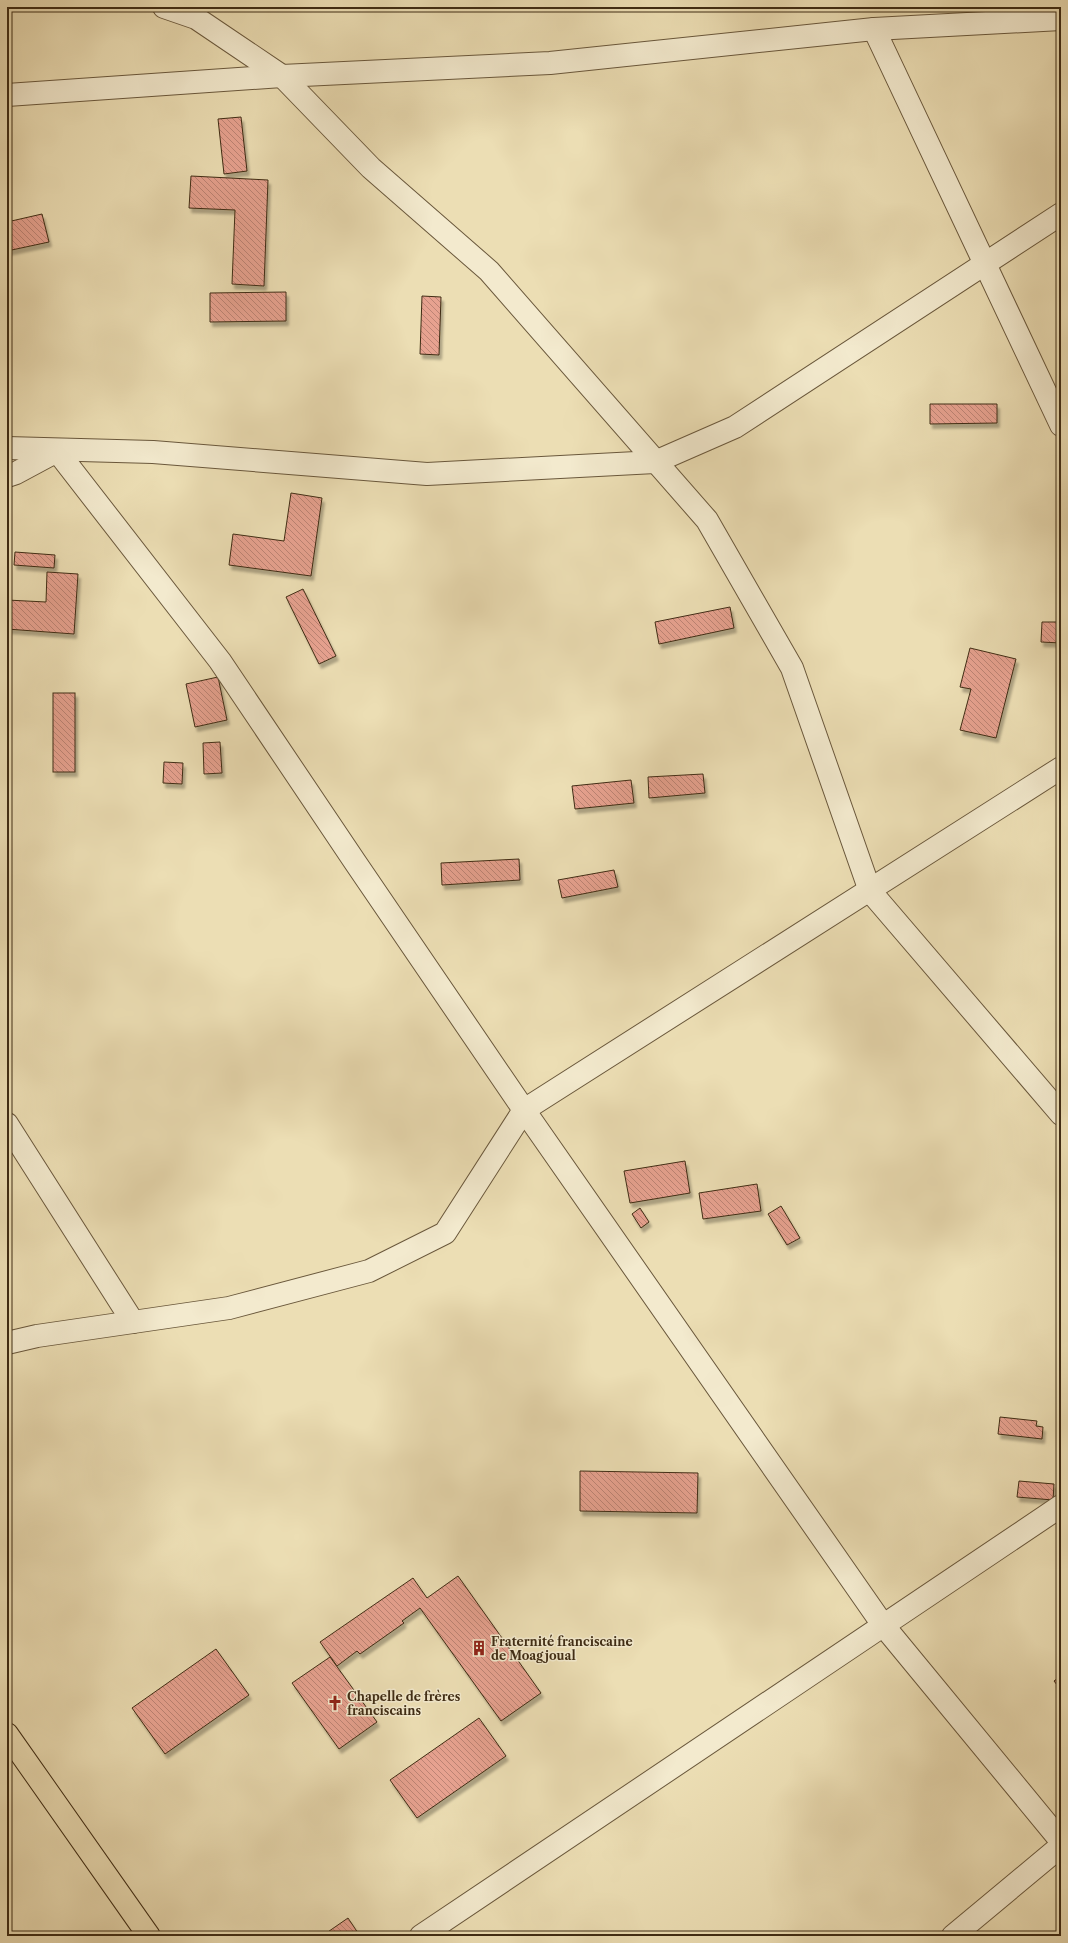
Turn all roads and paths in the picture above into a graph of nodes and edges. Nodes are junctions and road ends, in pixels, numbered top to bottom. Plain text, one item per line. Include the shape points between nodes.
1 (164, 7) edge
2 (1061, 19) edge
3 (874, 29) junction
4 (282, 76) junction
5 (7, 95) edge
6 (1061, 214) edge
7 (984, 264) junction
8 (1061, 425) edge
9 (7, 448) edge
10 (57, 451) junction
11 (655, 462) junction
12 (7, 476) edge
13 (1061, 768) edge
14 (870, 891) junction
15 (524, 1110) junction
16 (1061, 1114) edge
17 (7, 1124) edge
18 (132, 1322) junction
19 (7, 1342) edge
20 (1061, 1506) edge
21 (883, 1625) junction
22 (7, 1734) edge
23 (1061, 1841) edge
24 (1061, 1846) edge
25 (149, 1936) edge
26 (421, 1936) edge
27 (953, 1936) edge

1 - 4 street via 196,18
2 - 3 street
3 - 4 street via 550,63
3 - 7 street
4 - 5 street
4 - 11 street via 371,168 489,271
6 - 7 street
7 - 8 street
7 - 11 street via 736,426
9 - 10 street
10 - 11 street via 153,452 427,474
10 - 12 street
10 - 15 street via 220,660
11 - 14 street via 707,520 792,668
13 - 14 street
14 - 15 street
14 - 16 street
15 - 18 street via 445,1233 369,1271 229,1308
15 - 21 street
17 - 18 street
18 - 19 street
20 - 21 street
21 - 23 street
21 - 26 street
22 - 25 main road
24 - 27 street

